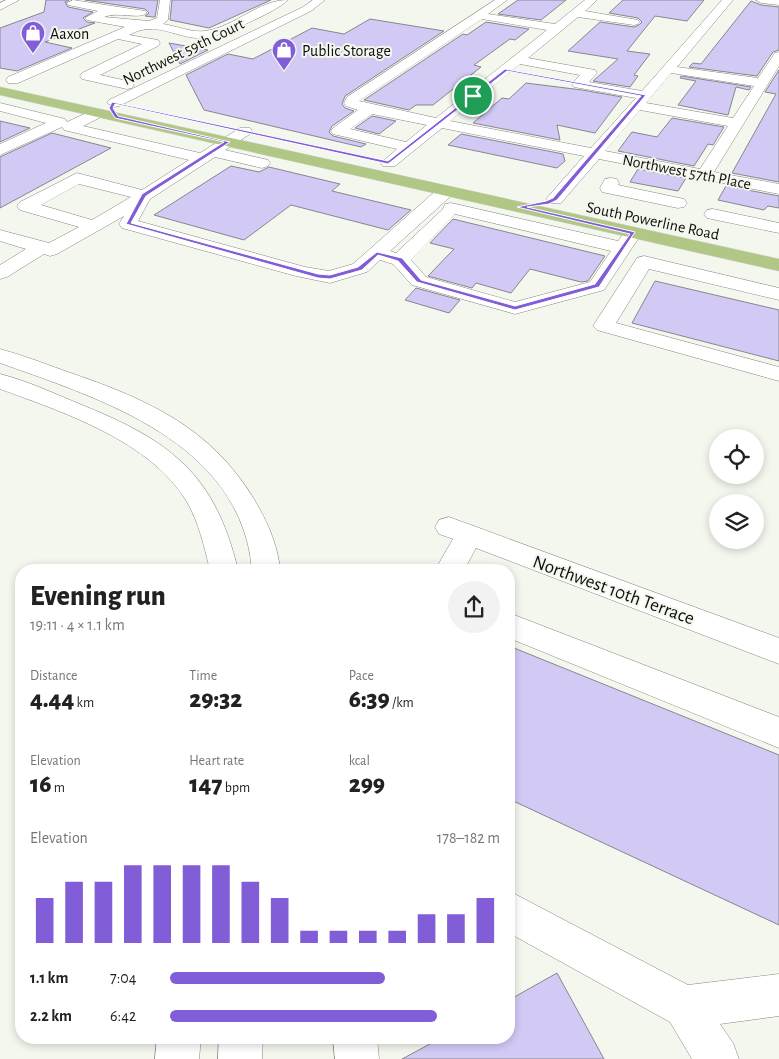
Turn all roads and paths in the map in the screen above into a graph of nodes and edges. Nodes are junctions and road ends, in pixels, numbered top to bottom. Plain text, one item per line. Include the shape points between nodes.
1 (165, 0) edge
2 (283, 0) edge
3 (320, 0) edge
4 (502, 0) edge
5 (592, 0) edge
6 (728, 0) edge
7 (761, 0) edge
8 (779, 2) edge
9 (72, 3) dead end
10 (123, 5) dead end
11 (111, 10) junction
12 (142, 13) edge
13 (576, 13) junction
14 (486, 17) dead end
15 (634, 22) dead end
16 (556, 28) junction
17 (116, 36) junction
18 (779, 56) edge
19 (518, 60) junction
20 (667, 68) junction
21 (507, 69) junction
22 (6, 79) edge
23 (762, 83) junction
24 (579, 84) junction
25 (127, 85) dead end
26 (0, 91) edge
27 (640, 100) junction
28 (0, 107) edge
29 (71, 107) junction
30 (370, 109) junction
31 (115, 110) junction
32 (98, 113) junction
33 (42, 117) junction
34 (408, 117) junction
35 (439, 123) junction
36 (737, 123) junction
37 (245, 131) junction
38 (579, 132) dead end
39 (378, 139) junction
40 (228, 142) junction
41 (409, 147) junction
42 (566, 148) junction
43 (0, 150) edge
44 (594, 154) junction
45 (207, 155) junction
46 (628, 160) junction
47 (262, 163) dead end
48 (388, 163) junction
49 (704, 175) junction
50 (577, 176) junction
51 (611, 183) junction
52 (779, 190) edge
53 (446, 191) junction
54 (144, 195) junction
55 (464, 195) junction
56 (678, 203) dead end
57 (451, 208) junction
58 (550, 214) junction
59 (713, 214) dead end
60 (672, 224) dead end
61 (93, 226) junction
62 (779, 228) edge
63 (0, 235) edge
64 (628, 240) junction
65 (42, 247) junction
66 (377, 253) junction
67 (400, 260) junction
68 (777, 261) edge
69 (0, 273) edge
70 (770, 292) edge
71 (0, 356) edge
72 (31, 366) junction
73 (779, 374) edge
74 (4, 382) edge
75 (223, 564) edge
76 (265, 564) edge
77 (451, 564) edge
78 (515, 627) edge
79 (779, 651) edge
80 (779, 733) edge
81 (515, 914) edge
82 (779, 994) edge
83 (685, 1007) junction
84 (178, 1044) edge
85 (241, 1044) edge
86 (356, 1044) edge
87 (177, 1059) edge
88 (240, 1059) edge
89 (357, 1059) edge
90 (717, 1059) edge

1 - 12 street via 162,20
2 - 12 street via 225,30 203,35
3 - 31 street, Northwest 59th Court
4 - 30 street, Northwest 57th Place via 352,100 351,104
5 - 13 street
6 - 20 street
7 - 8 street
9 - 11 street
10 - 12 street
11 - 12 street
11 - 12 street via 91,18
12 - 17 street
13 - 15 street
13 - 16 street
14 - 16 street
16 - 19 street
17 - 22 street
17 - 25 street via 154,43 87,76
18 - 23 street
19 - 21 street
19 - 24 street via 590,73
20 - 23 street
20 - 27 street
21 - 24 street
21 - 35 street
22 - 31 main road, South Powerline Road
23 - 36 street
24 - 27 street
26 - 29 main road, South Powerline Road
27 - 36 street
27 - 44 street
28 - 33 street
29 - 31 main road
29 - 32 main road, South Powerline Road
29 - 33 street
30 - 34 street, Northwest 57th Place
30 - 39 street via 338,131
31 - 32 main road, South Powerline Road
31 - 37 main road, South Powerline Road
31 - 40 main road, South Powerline Road
32 - 45 street via 69,127
33 - 43 street via 60,122
34 - 35 street, Northwest 57th Place
34 - 39 street
35 - 41 street
35 - 42 street, Northwest 57th Place
36 - 49 street
37 - 40 street
37 - 48 main road, South Powerline Road
38 - 42 street
39 - 41 street
40 - 45 street
40 - 53 main road, South Powerline Road
41 - 48 street
42 - 44 street, Northwest 57th Place
44 - 46 street, Northwest 57th Place
44 - 50 street
45 - 47 street
45 - 54 street
46 - 49 street, Northwest 57th Place
46 - 51 street
48 - 58 main road, South Powerline Road
49 - 52 street, Northwest 57th Place
50 - 51 street
50 - 58 street
51 - 56 street via 608,188
53 - 55 main road, South Powerline Road
53 - 66 street
54 - 61 street
54 - 61 street via 77,178 26,206
54 - 66 street via 128,224 303,272 330,277 360,268
55 - 57 street
55 - 58 main road, South Powerline Road
57 - 58 street
57 - 67 street
58 - 60 main road, South Powerline Road
58 - 64 street
59 - 62 street
61 - 65 street via 50,250
63 - 65 street
64 - 67 street via 597,286 515,308 419,281
64 - 68 main road, South Powerline Road
65 - 69 street
66 - 67 street
68 - 70 street
70 - 73 street via 644,262 604,326
71 - 72 street
72 - 74 street
72 - 76 street via 144,410 192,440 232,483 258,534
74 - 75 street via 116,428 140,440 162,457 181,475 201,503 210,519
77 - 79 street, Northwest 10th Terrace via 459,531
78 - 80 street
81 - 83 street
82 - 83 street
83 - 90 street
84 - 87 street
85 - 88 street
86 - 89 street

